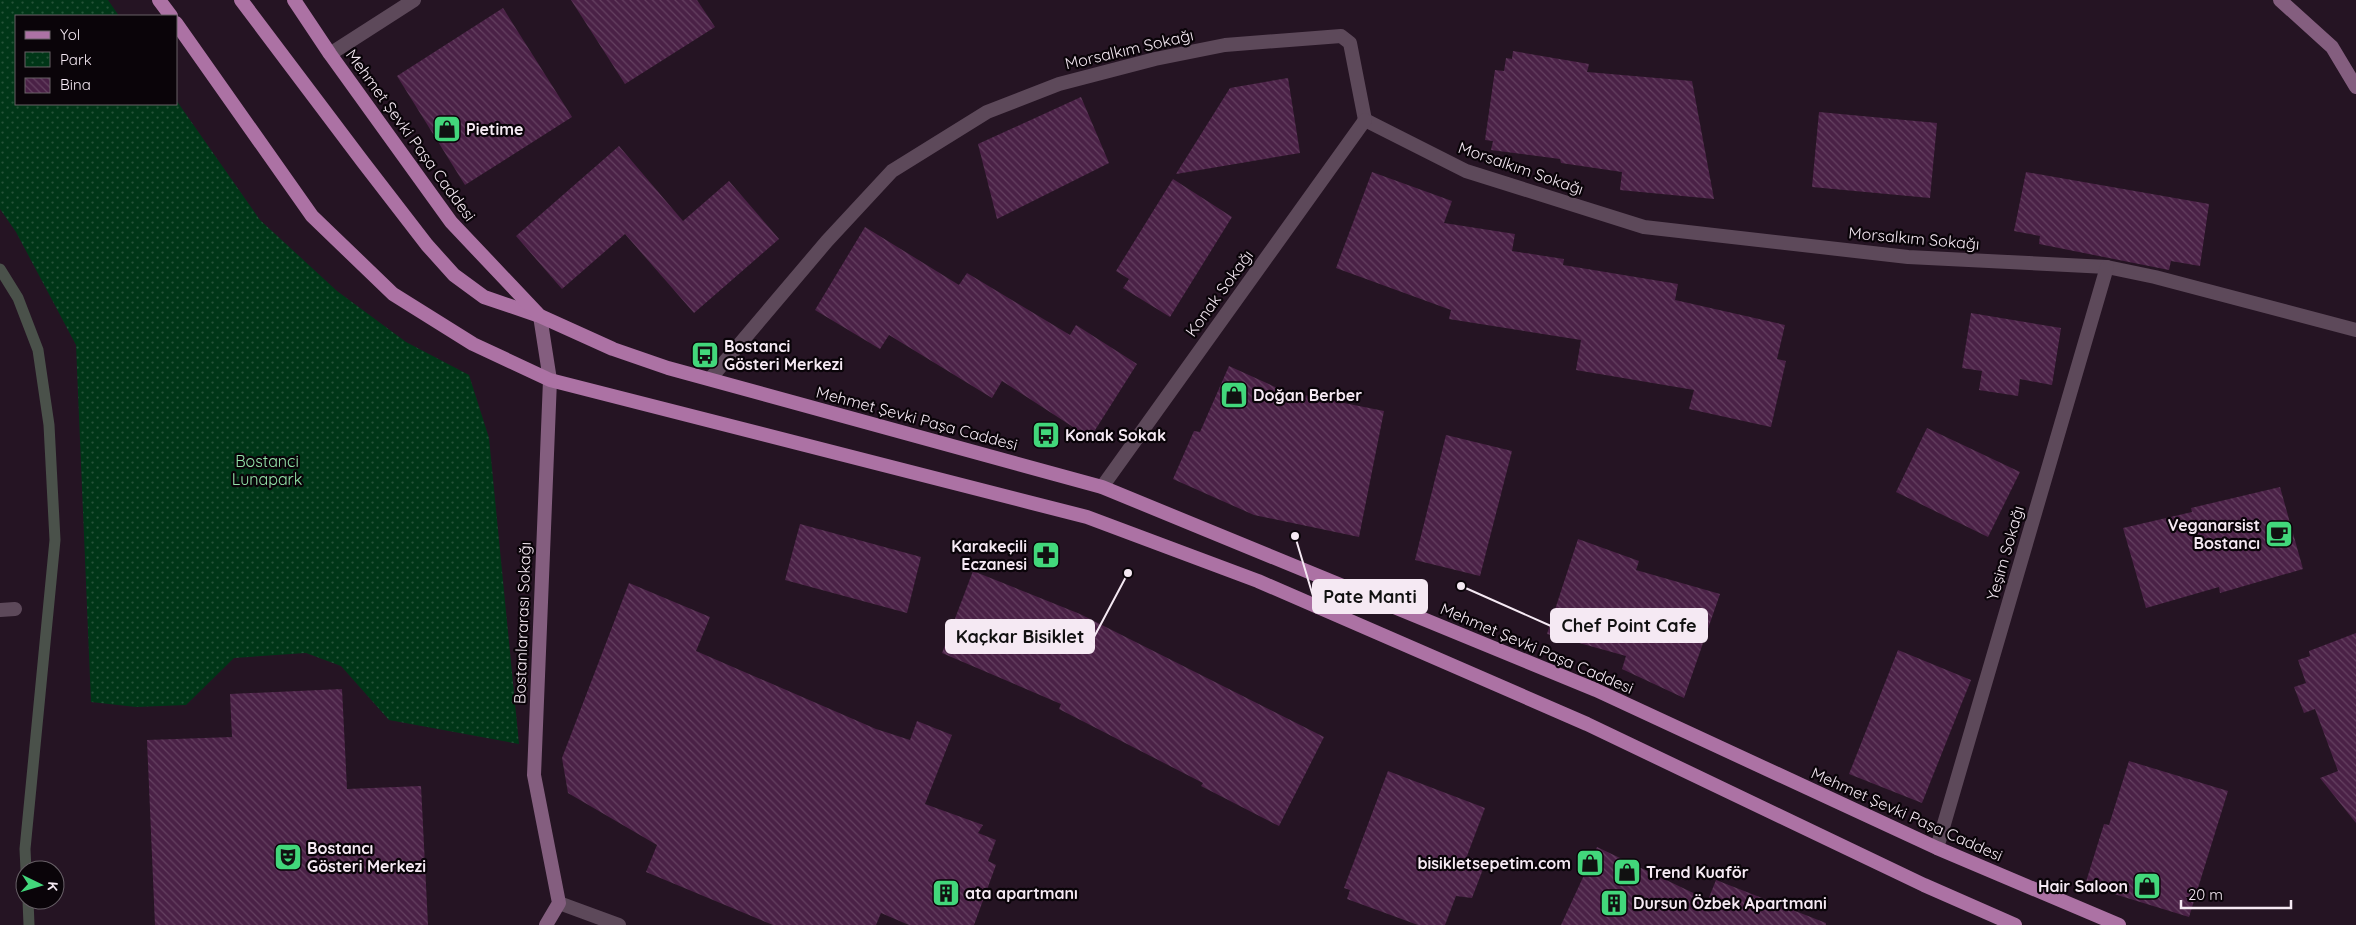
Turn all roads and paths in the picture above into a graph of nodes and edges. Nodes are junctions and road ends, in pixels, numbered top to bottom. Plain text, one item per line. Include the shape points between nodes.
1 (159, 0) edge
2 (241, 0) edge
3 (294, 0) edge
4 (414, 0) edge
5 (2280, 0) edge
6 (170, 15) edge
7 (178, 27) edge
8 (330, 54) junction
9 (2356, 87) edge
10 (1364, 120) junction
11 (2107, 267) junction
12 (540, 316) junction
13 (2356, 330) edge
14 (710, 379) junction
15 (550, 380) junction
16 (1102, 487) junction
17 (15, 609) dead end
18 (0, 610) edge
19 (1937, 848) junction
20 (559, 903) junction
21 (546, 925) edge
22 (619, 925) edge
23 (2015, 925) edge
24 (2119, 925) edge

1 - 6 main road
2 - 12 main road via 415,230 454,275 484,297
3 - 8 main road, Mehmet Şevki Paşa Caddesi
4 - 8 street
5 - 9 main road via 2332,47
7 - 15 main road via 312,216 393,294 473,344
8 - 12 main road, Mehmet Şevki Paşa Caddesi via 451,222
10 - 11 street, Morsalkım Sokağı via 1466,170 1644,227 1908,257
10 - 14 street, Morsalkım Sokağı via 1350,43 1341,36 1225,45 1155,60 1059,84 987,112 892,171
10 - 16 street, Konak Sokağı
11 - 13 street, Morsalkım Sokağı
11 - 19 street, Yeşim Sokağı
12 - 14 main road, Mehmet Şevki Paşa Caddesi via 613,349
12 - 15 main road, Bostanlararası Sokağı
14 - 16 main road, Mehmet Şevki Paşa Caddesi
15 - 20 main road, Bostanlararası Sokağı via 534,775
15 - 23 main road via 1096,520 1258,581 1587,724
16 - 19 main road, Mehmet Şevki Paşa Caddesi via 1596,690
17 - 18 street
19 - 24 main road, Mehmet Şevki Paşa Caddesi
20 - 21 main road
20 - 22 street

